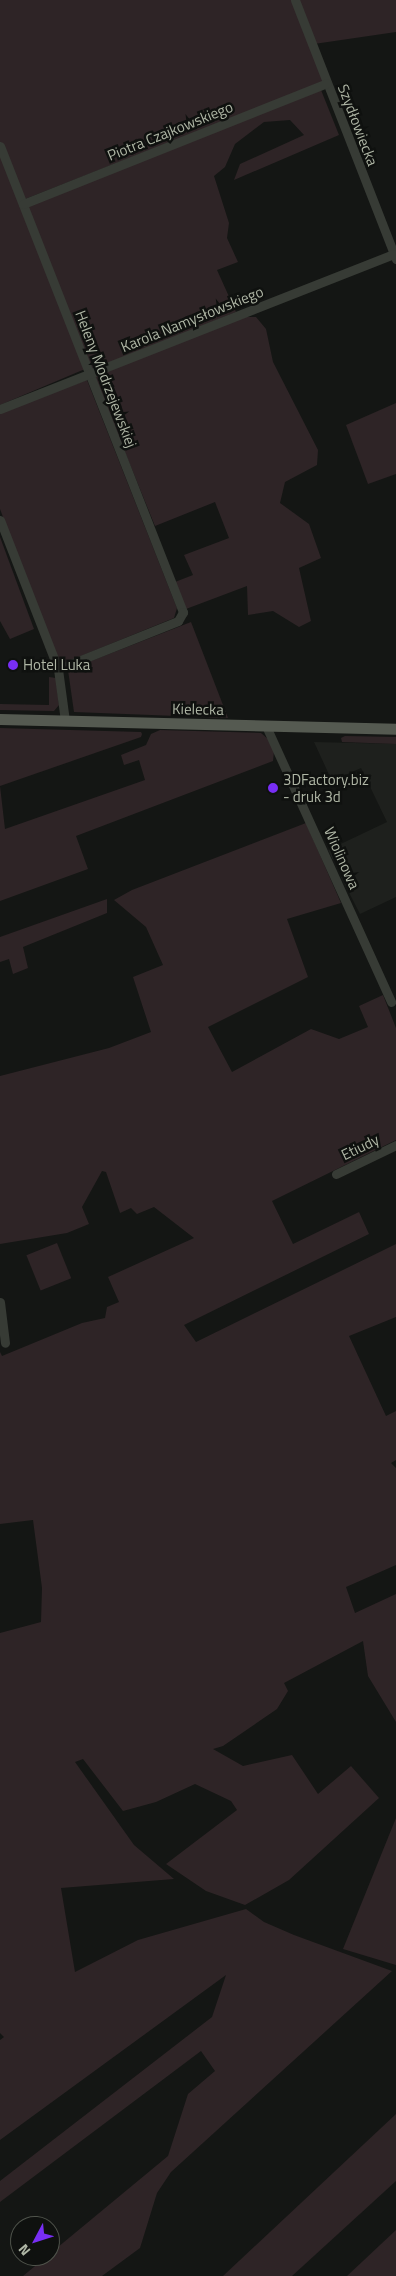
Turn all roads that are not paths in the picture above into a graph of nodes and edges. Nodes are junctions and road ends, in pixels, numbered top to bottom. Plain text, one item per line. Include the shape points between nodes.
1 (295, 0) edge
2 (327, 83) junction
3 (0, 146) edge
4 (23, 204) junction
5 (395, 257) edge
6 (90, 375) junction
7 (0, 409) edge
8 (0, 520) edge
9 (58, 669) junction
10 (0, 719) edge
11 (65, 721) junction
12 (266, 726) junction
13 (396, 729) edge
14 (391, 1002) dead end
15 (396, 1145) edge
16 (336, 1174) dead end
17 (0, 1302) edge
18 (5, 1343) dead end

1 - 2 street, Szydłowiecka
2 - 4 street, Piotra Czajkowskiego
2 - 5 street, Szydłowiecka
3 - 4 street, Heleny Modrzejewskiej
4 - 6 street, Heleny Modrzejewskiej
5 - 6 street, Karola Namysłowskiego
6 - 7 street, Karola Namysłowskiego
6 - 9 street, Heleny Modrzejewskiej via 183,612 178,621
8 - 9 street
9 - 11 street
10 - 11 main road, Kielecka
11 - 12 main road, Kielecka
12 - 13 main road, Kielecka
12 - 14 street, Wiolinowa
15 - 16 street, Etiudy
17 - 18 street

